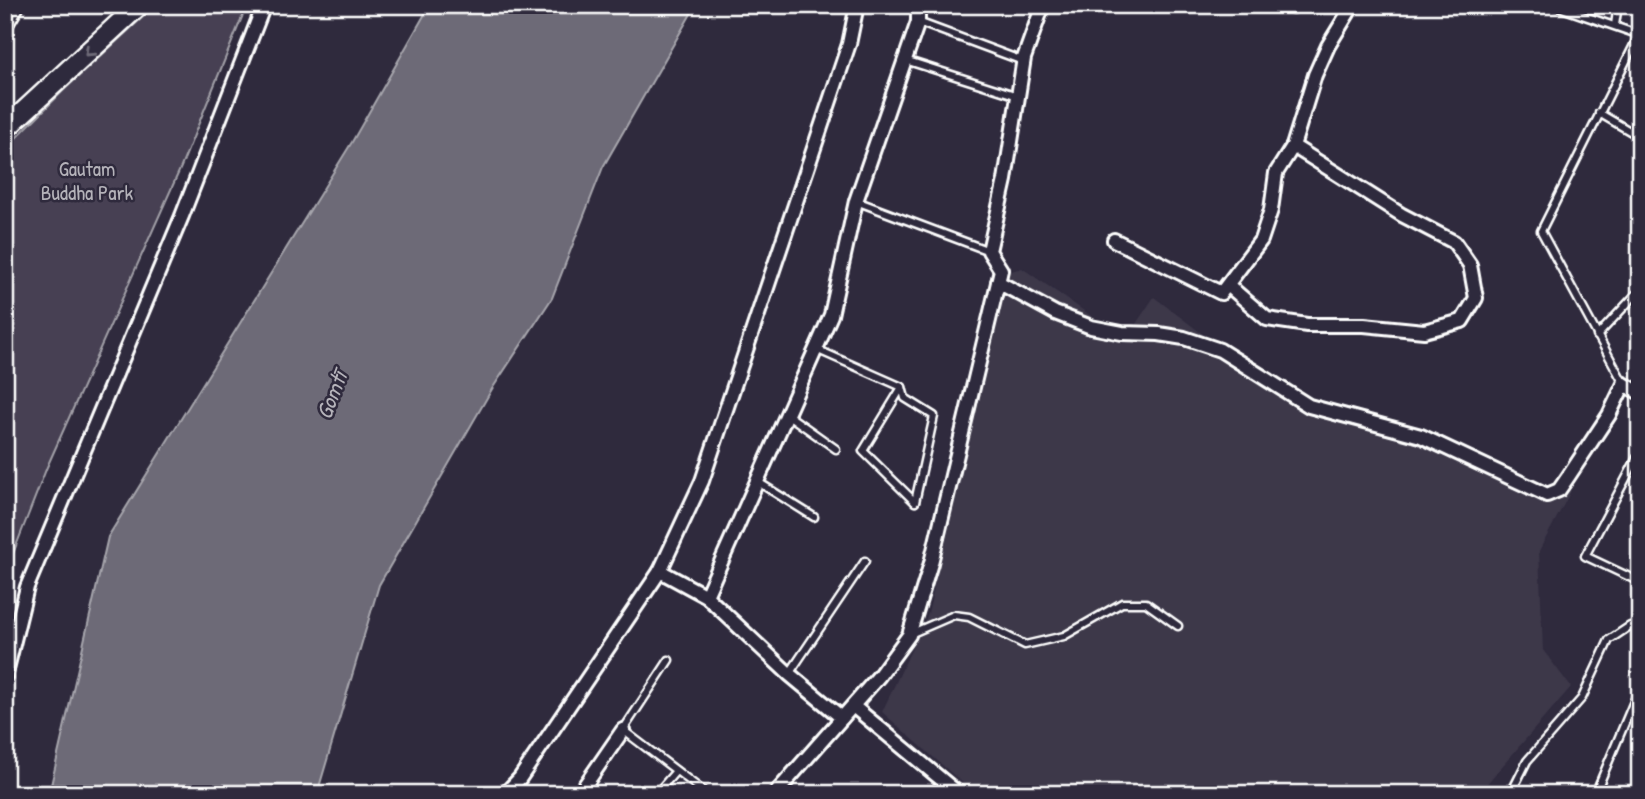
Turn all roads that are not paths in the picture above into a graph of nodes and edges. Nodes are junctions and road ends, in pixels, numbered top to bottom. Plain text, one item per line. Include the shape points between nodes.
1 (14, 5) edge
2 (139, 5) edge
3 (264, 5) edge
4 (858, 5) edge
5 (918, 5) edge
6 (1353, 5) edge
7 (1553, 5) edge
8 (1618, 5) edge
9 (1039, 6) edge
10 (5, 20) edge
11 (918, 22) junction
12 (1615, 25) junction
13 (1639, 34) edge
14 (905, 60) junction
15 (1023, 61) junction
16 (1018, 96) junction
17 (1599, 113) junction
18 (5, 129) edge
19 (1640, 137) edge
20 (1293, 146) junction
21 (856, 201) junction
22 (1114, 240) dead end
23 (989, 251) junction
24 (998, 282) junction
25 (1229, 286) junction
26 (1640, 290) edge
27 (1597, 336) junction
28 (816, 349) junction
29 (1624, 384) junction
30 (902, 387) junction
31 (1640, 393) edge
32 (788, 415) junction
33 (836, 449) dead end
34 (1640, 452) edge
35 (758, 482) junction
36 (814, 517) dead end
37 (865, 561) dead end
38 (660, 571) junction
39 (1640, 582) edge
40 (706, 596) junction
41 (1178, 626) dead end
42 (1640, 629) edge
43 (909, 635) junction
44 (669, 660) dead end
45 (789, 674) junction
46 (5, 677) edge
47 (1640, 687) edge
48 (853, 706) junction
49 (842, 718) junction
50 (623, 730) junction
51 (676, 771) junction
52 (505, 794) edge
53 (579, 794) edge
54 (656, 794) edge
55 (707, 794) edge
56 (775, 794) edge
57 (959, 794) edge
58 (1511, 794) edge
59 (1595, 794) edge

1 - 10 main road
2 -> 18 main road
3 - 46 street via 182,216 27,587
4 - 38 street via 849,44 702,481
5 - 11 street
6 - 20 street via 1315,75
7 - 12 lane
8 - 12 lane
9 - 15 street
11 - 14 street
11 - 15 lane
12 - 13 lane
13 - 17 lane
14 - 16 lane
14 - 21 street
15 - 16 street
16 - 23 street
17 - 19 lane
17 - 27 lane via 1541,231
20 - 25 street via 1276,173 1261,240
20 - 25 street via 1454,242 1470,265 1476,298 1462,321 1424,331 1267,319
21 - 23 lane
21 - 28 street via 831,315
22 - 25 street via 1221,293
23 - 24 street via 1001,270
24 - 29 street via 1091,327 1184,338 1220,350 1310,406 1421,436 1547,495 1559,490
24 - 43 street via 931,563
26 - 27 lane
27 - 29 lane
28 - 30 lane
28 - 32 street
29 - 31 street
30 - 30 lane via 863,451 915,502 934,416 905,398
32 - 33 lane
32 - 35 street
34 - 39 lane via 1585,556
35 - 36 lane
35 - 40 street
37 - 45 lane
38 - 40 street
38 - 52 street
40 - 45 street
41 - 43 lane via 1146,603 1122,603 1063,636 1024,645 970,617 954,615
42 - 58 lane via 1630,626 1609,640 1582,698 1527,761
43 - 48 street
44 - 50 lane
45 - 49 street
47 - 59 lane
48 - 49 street
48 - 57 street
49 - 56 street
50 - 51 lane
50 - 53 street
51 - 54 lane
51 - 55 lane

